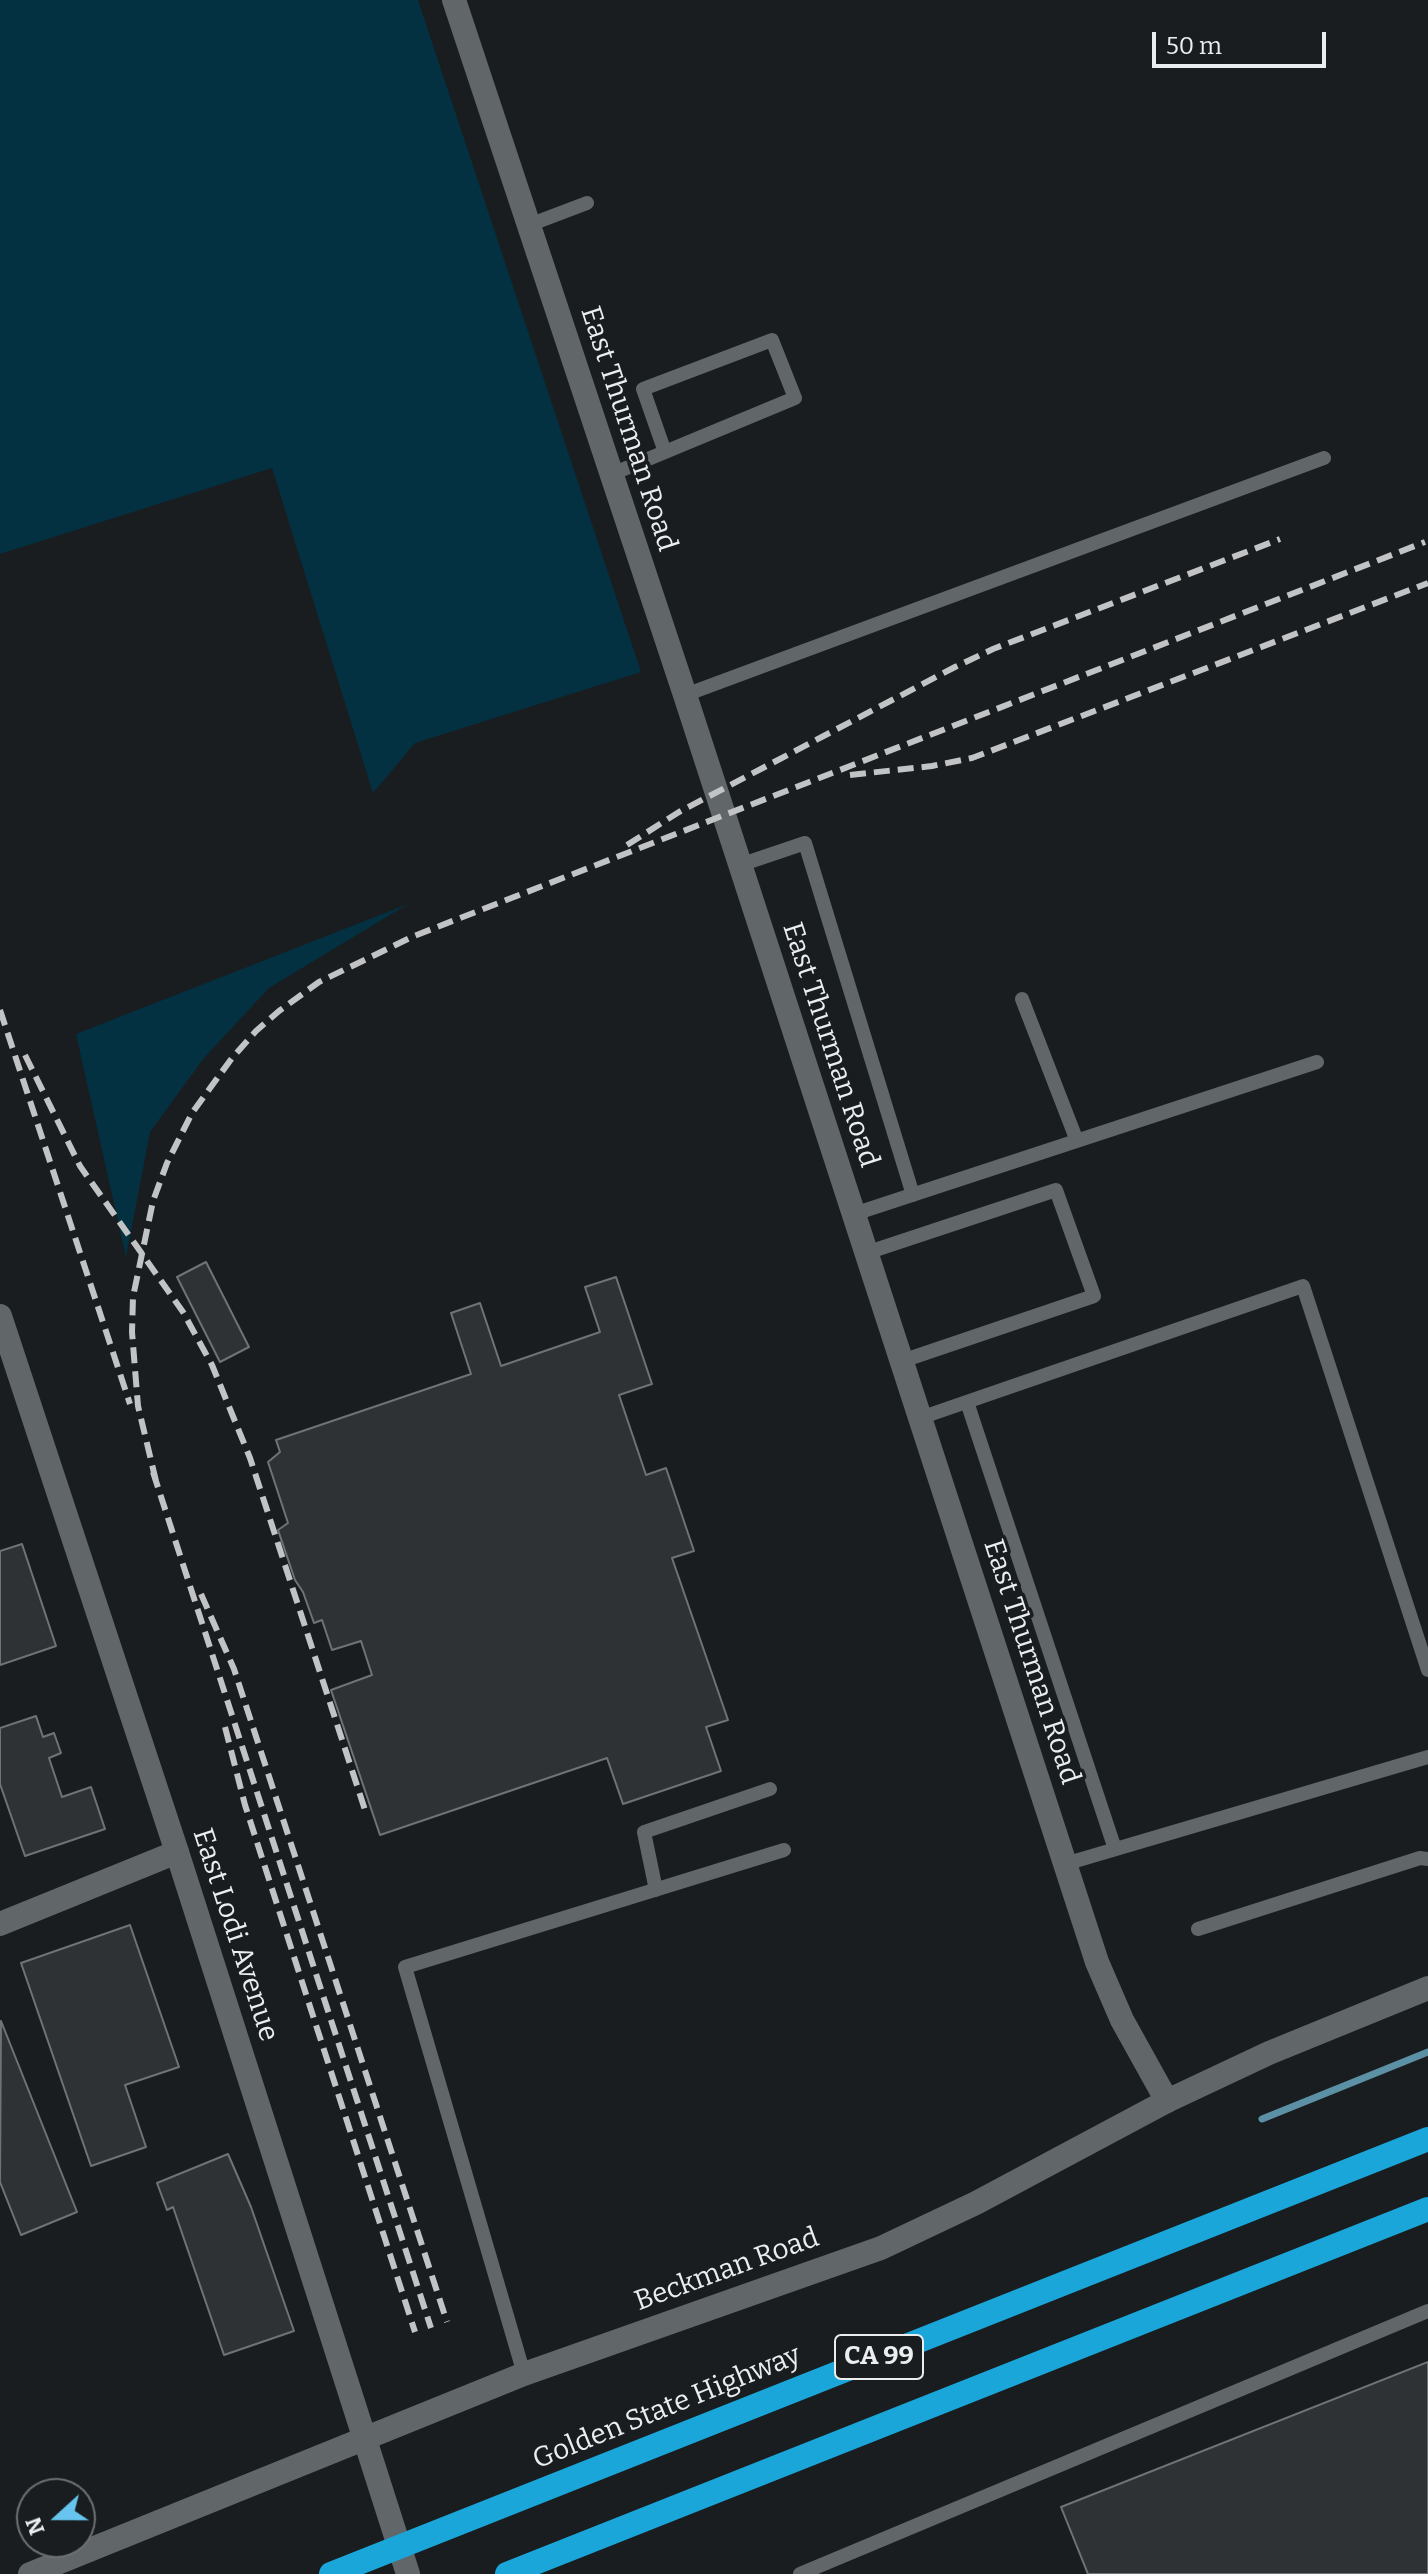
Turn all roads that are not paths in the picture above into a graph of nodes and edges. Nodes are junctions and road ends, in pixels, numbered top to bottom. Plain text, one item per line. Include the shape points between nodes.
1 (454, 0) edge
2 (587, 203) dead end
3 (529, 225) junction
4 (665, 452) junction
5 (1324, 458) dead end
6 (612, 474) junction
7 (685, 695) junction
8 (740, 865) junction
9 (1022, 999) dead end
10 (1317, 1062) dead end
11 (1077, 1141) junction
12 (913, 1195) junction
13 (854, 1214) junction
14 (866, 1253) junction
15 (0, 1316) edge
16 (902, 1361) junction
17 (967, 1402) junction
18 (920, 1418) junction
19 (1428, 1670) edge
20 (1428, 1757) edge
21 (770, 1789) dead end
22 (1115, 1849) junction
23 (784, 1850) dead end
24 (177, 1852) junction
25 (1428, 1859) edge
26 (1065, 1864) junction
27 (656, 1890) junction
28 (0, 1924) edge
29 (1198, 1929) dead end
30 (1428, 1988) edge
31 (1167, 2101) junction
32 (1428, 2139) edge
33 (1428, 2209) edge
34 (1428, 2311) edge
35 (524, 2374) junction
36 (365, 2439) junction
37 (30, 2574) edge
38 (331, 2574) edge
39 (408, 2574) edge
40 (507, 2574) edge
41 (800, 2574) edge

1 - 3 street, East Thurman Road
2 - 3 lane
3 - 6 street, East Thurman Road
4 - 4 lane via 643,389 772,340 795,398
4 - 6 lane
5 - 7 lane
6 - 7 street, East Thurman Road
7 - 8 street, East Thurman Road
8 - 12 lane via 805,843
8 - 13 street, East Thurman Road
9 - 11 lane
10 - 11 lane
11 - 12 lane
12 - 13 lane
13 - 14 street, East Thurman Road
14 - 16 street, East Thurman Road
14 - 16 lane via 1056,1190 1094,1296
15 - 24 street, East Lodi Avenue
16 - 18 street, East Thurman Road
17 - 18 lane
17 - 19 lane via 1303,1286
17 - 22 lane
18 - 26 street, East Thurman Road
20 - 22 lane
21 - 27 lane via 644,1832
22 - 26 lane
23 - 27 lane
24 - 28 street
24 - 36 street, East Lodi Avenue
25 - 29 lane
26 - 31 street, East Thurman Road via 1097,1962
27 - 35 lane via 405,1967
30 - 31 street, Beckman Road
31 - 35 street, Beckman Road via 881,2248
32 - 38 highway, Golden State Highway / CA 99
33 - 40 highway, CA 99
34 - 41 lane
35 - 36 street, Beckman Road
36 - 37 street, Beckman Road
36 - 39 street, East Lodi Avenue

